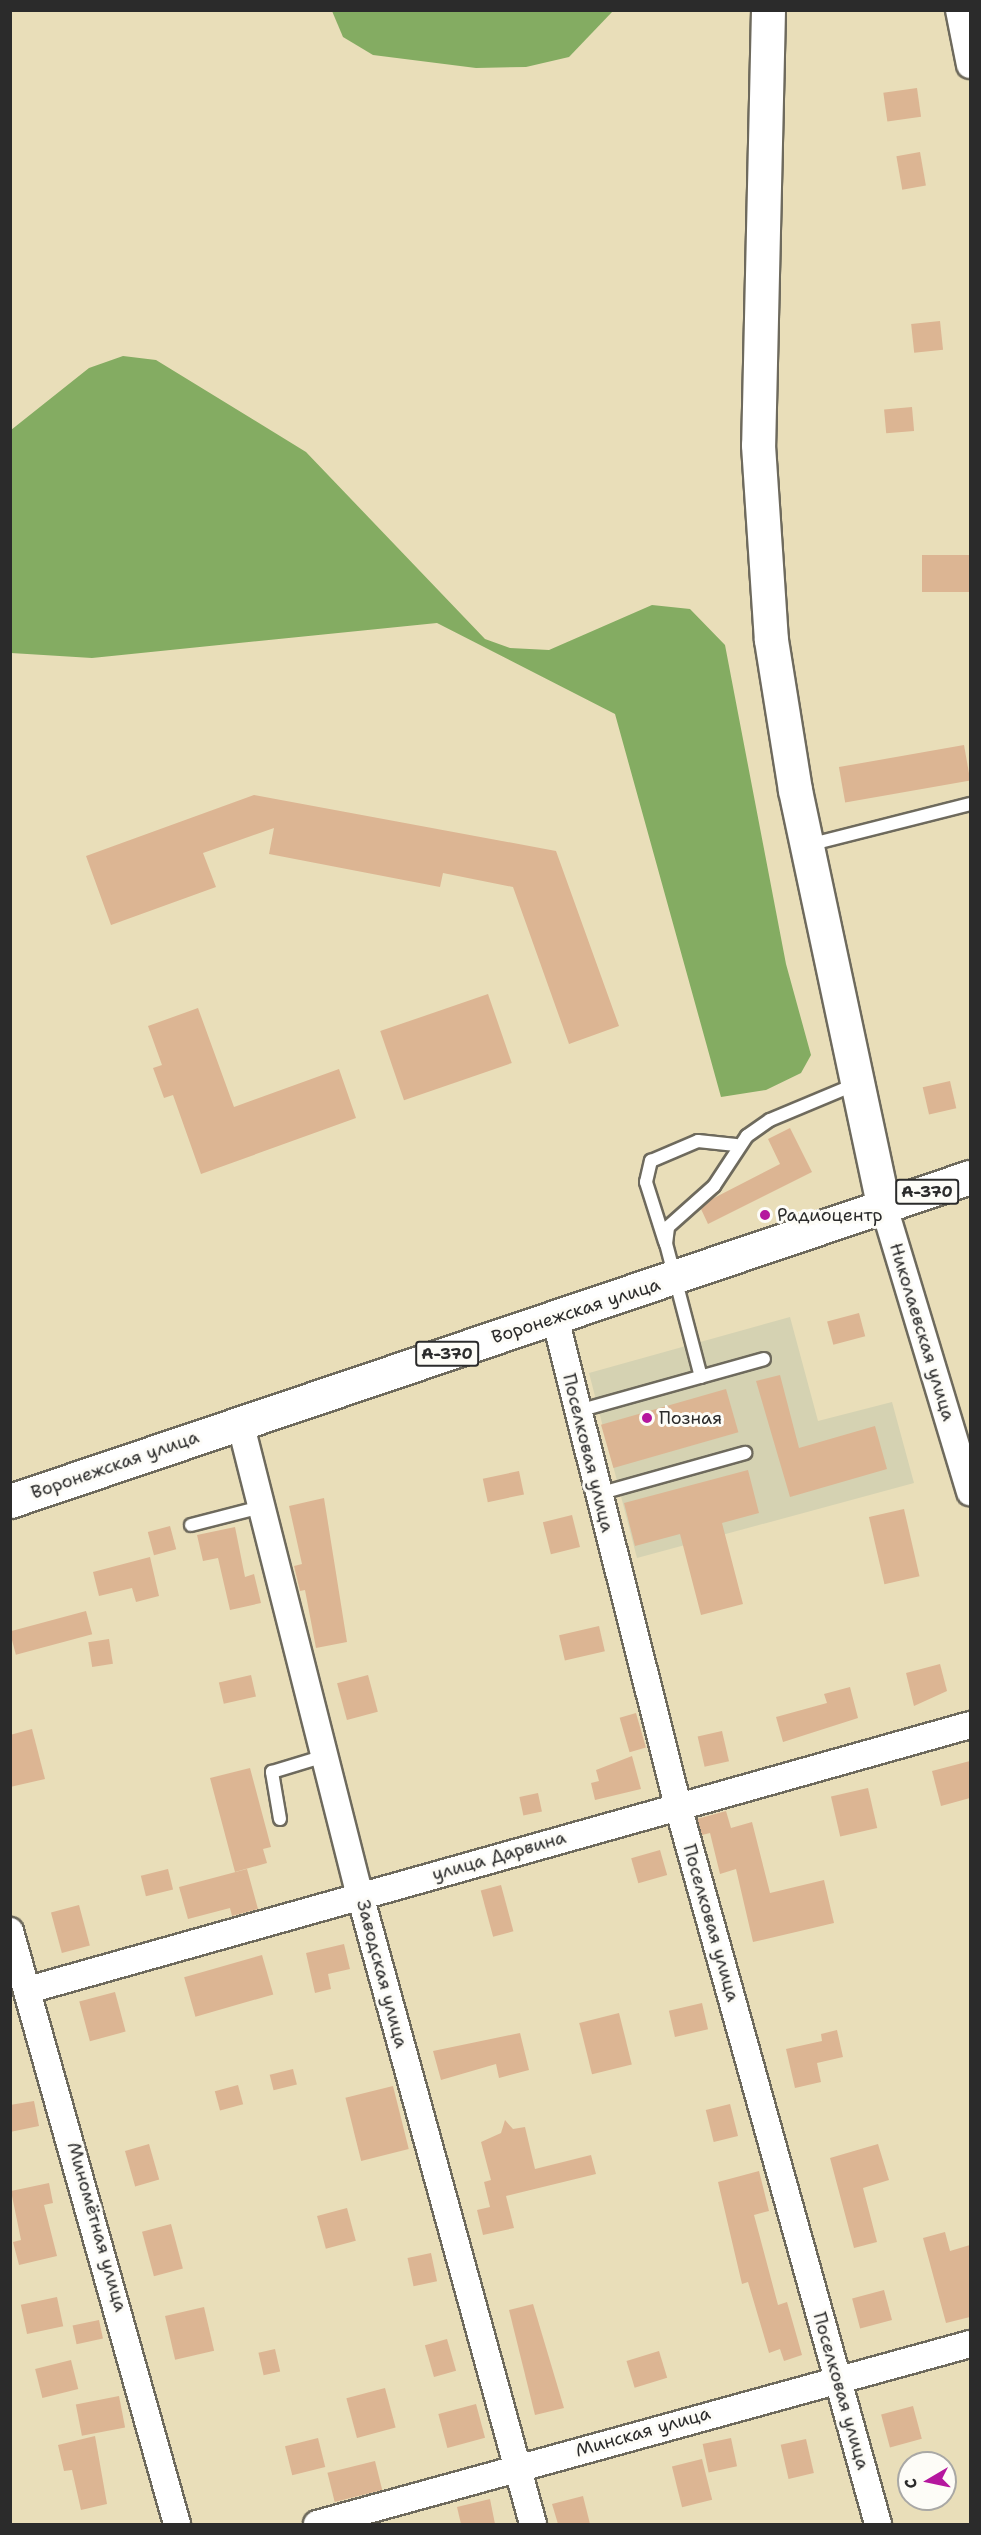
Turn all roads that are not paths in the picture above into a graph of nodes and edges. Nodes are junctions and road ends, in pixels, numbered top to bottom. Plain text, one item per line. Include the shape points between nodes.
1 (768, 10) edge
2 (959, 10) edge
3 (970, 65) edge
4 (970, 804) edge
5 (807, 845) junction
6 (858, 1083) junction
7 (736, 1145) junction
8 (970, 1177) edge
9 (884, 1207) junction
10 (666, 1244) junction
11 (676, 1278) junction
12 (555, 1318) junction
13 (764, 1359) dead end
14 (701, 1377) junction
15 (578, 1411) junction
16 (240, 1422) junction
17 (745, 1453) dead end
18 (970, 1492) edge
19 (598, 1494) junction
20 (10, 1501) edge
21 (261, 1507) junction
22 (191, 1525) dead end
23 (970, 1725) edge
24 (325, 1756) junction
25 (678, 1806) junction
26 (280, 1819) dead end
27 (360, 1895) junction
28 (10, 1931) edge
29 (28, 1990) junction
30 (970, 2344) edge
31 (837, 2378) junction
32 (517, 2467) junction
33 (177, 2524) edge
34 (317, 2524) edge
35 (533, 2524) edge
36 (878, 2524) edge

1 - 5 main road via 758,445 771,640
2 - 3 street
4 - 5 lane
5 - 6 main road
6 - 7 lane via 770,1120
6 - 9 main road
7 - 10 lane via 714,1186 678,1215
7 - 10 lane via 698,1141 651,1161 646,1182
8 - 9 main road, Воронежская улица / А-370
9 - 11 main road, Воронежская улица / А-370
9 - 18 street, Николаевская улица
10 - 11 lane
11 - 12 main road, Воронежская улица / А-370
11 - 14 lane
12 - 15 street, Поселковая улица
12 - 16 main road, Воронежская улица / А-370
13 - 14 lane
14 - 15 lane
15 - 19 street, Поселковая улица
16 - 20 main road, Воронежская улица / А-370
16 - 21 street, Заводская улица
17 - 19 lane
19 - 25 street, Поселковая улица
21 - 22 lane
21 - 24 street, Заводская улица
23 - 25 street, улица Дарвина
24 - 26 lane via 272,1772
24 - 27 street, Заводская улица
25 - 27 street, улица Дарвина
25 - 31 street, Поселковая улица
27 - 29 street, улица Дарвина
27 - 32 street, Заводская улица
28 - 29 street, Миномётная улица
29 - 33 street, Миномётная улица
30 - 31 street, Минская улица
31 - 32 street, Минская улица
31 - 36 street, Поселковая улица
32 - 34 street, Минская улица
32 - 35 street, Заводская улица

